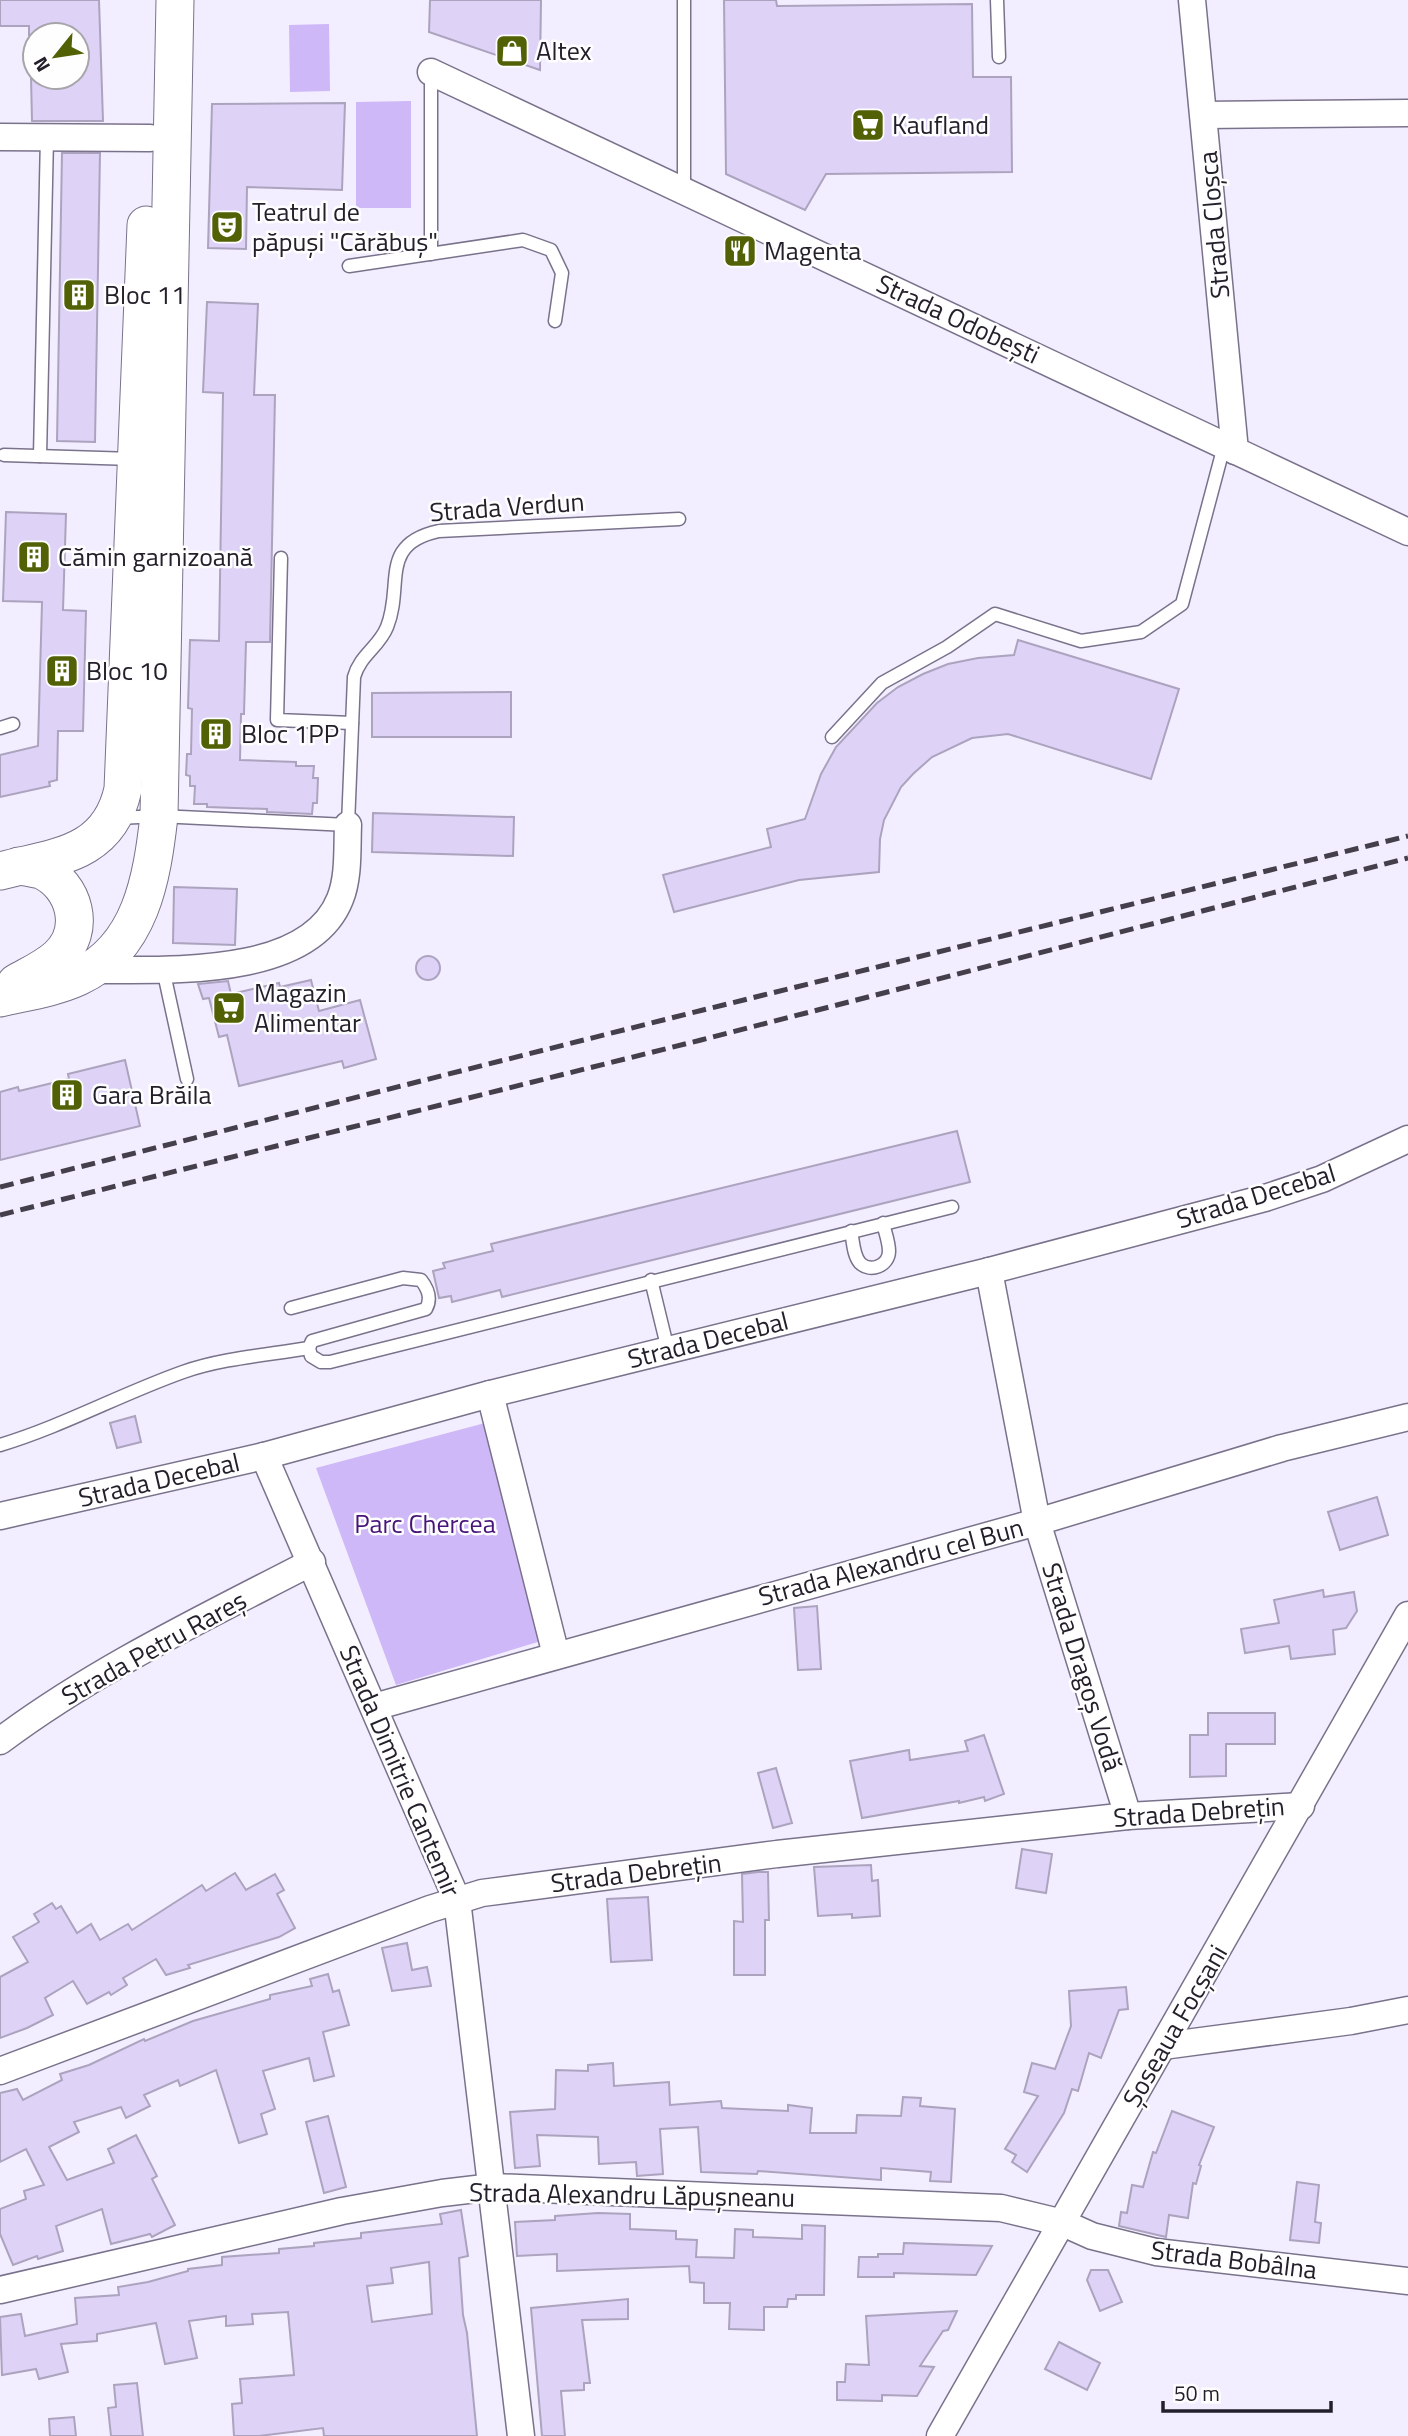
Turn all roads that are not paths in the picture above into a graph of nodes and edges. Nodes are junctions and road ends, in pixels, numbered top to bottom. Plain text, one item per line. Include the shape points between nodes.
1 (151, 0) edge
2 (175, 0) edge
3 (684, 0) edge
4 (997, 0) edge
5 (1192, 0) edge
6 (999, 57) dead end
7 (431, 72) joint
8 (1408, 113) edge
9 (1204, 115) junction
10 (0, 137) edge
11 (47, 137) junction
12 (150, 138) junction
13 (684, 189) junction
14 (431, 254) junction
15 (349, 267) dead end
16 (555, 321) dead end
17 (1230, 448) junction
18 (4, 455) dead end
19 (40, 456) junction
20 (136, 459) junction
21 (679, 519) dead end
22 (1408, 532) edge
23 (281, 558) dead end
24 (352, 723) junction
25 (13, 724) dead end
26 (0, 728) edge
27 (832, 737) dead end
28 (159, 816) junction
29 (114, 818) junction
30 (348, 825) junction
31 (10, 869) edge
32 (163, 969) junction
33 (92, 970) junction
34 (0, 996) edge
35 (187, 1079) dead end
36 (1408, 1139) edge
37 (952, 1207) dead end
38 (883, 1223) junction
39 (850, 1231) junction
40 (989, 1271) junction
41 (652, 1280) junction
42 (291, 1308) dead end
43 (309, 1348) junction
44 (668, 1350) junction
45 (490, 1394) junction
46 (1408, 1417) edge
47 (0, 1445) edge
48 (264, 1456) junction
49 (0, 1516) edge
50 (1037, 1522) junction
51 (312, 1562) junction
52 (1408, 1615) edge
53 (556, 1655) junction
54 (1408, 1657) edge
55 (1379, 1664) junction
56 (374, 1707) junction
57 (0, 1741) edge
58 (1301, 1805) junction
59 (1128, 1816) junction
60 (457, 1900) junction
61 (1408, 2010) edge
62 (1163, 2046) junction
63 (0, 2071) edge
64 (493, 2187) junction
65 (1063, 2223) junction
66 (1408, 2281) edge
67 (0, 2290) edge
68 (521, 2436) edge
69 (940, 2436) edge

1 - 12 street
2 - 28 street
3 - 13 lane
4 - 6 lane
5 - 9 street, Strada Cloșca
7 - 13 street, Strada Odobești
7 - 14 lane
8 - 9 street
9 - 17 street, Strada Cloșca
10 - 11 street
11 - 12 street
11 - 19 lane
12 - 20 street
13 - 17 street, Strada Odobești
14 - 15 lane
14 - 16 lane via 523,240 551,250 562,273
17 - 22 street, Strada Odobești
17 - 27 lane via 1182,604 1141,632 1081,641 995,614 882,683
18 - 19 lane
19 - 20 lane
20 - 29 street via 124,789
21 - 24 lane, Strada Verdun via 422,534 402,551 396,566 387,629 357,666
23 - 24 lane via 276,720
24 - 30 lane, Strada Verdun
25 - 26 lane
28 - 29 lane
28 - 30 lane
28 - 33 street via 149,882 139,913 110,956
29 - 31 street via 102,834 79,849
30 - 32 street via 344,890 335,911 315,932 253,961
31 - 34 street via 38,869 59,883 72,904 75,926 59,957
32 - 33 street
32 - 35 lane
33 - 34 street via 58,985
36 - 40 street, Strada Decebal via 1322,1179 1265,1198
37 - 38 lane
38 - 39 lane
38 - 39 lane via 888,1256 877,1267 858,1261
39 - 41 lane
40 - 44 street, Strada Decebal
40 - 50 street, Strada Dragoș Vodă
41 - 43 lane via 330,1362 315,1360
41 - 44 lane
42 - 43 lane via 403,1278 421,1280 426,1286 426,1309 321,1337
43 - 47 lane via 185,1371
44 - 45 street, Strada Decebal
45 - 48 street, Strada Decebal
45 - 53 street
46 - 50 street, Strada Alexandru cel Bun via 1282,1448
48 - 49 street, Strada Decebal
48 - 51 street, Strada Dimitrie Cantemir
50 - 53 street, Strada Alexandru cel Bun
50 - 59 street, Strada Dragoș Vodă
51 - 56 street, Strada Dimitrie Cantemir
51 - 57 street, Strada Petru Rareș via 134,1655
52 - 55 street, Șoseaua Focșani
53 - 56 street, Strada Alexandru cel Bun
54 - 55 street
55 - 58 street, Șoseaua Focșani
56 - 60 street, Strada Dimitrie Cantemir
58 - 59 street, Strada Debrețin
58 - 62 street, Șoseaua Focșani
59 - 60 street, Strada Debrețin via 777,1854
60 - 63 street, Strada Debrețin
60 - 64 street, Strada Dimitrie Cantemir
61 - 62 street
62 - 65 street, Șoseaua Focșani
64 - 65 street, Strada Alexandru Lăpușneanu via 1001,2208
64 - 67 street, Strada Alexandru Lăpușneanu via 342,2211
64 - 68 street, Strada Dimitrie Cantemir
65 - 66 street, Strada Bobâlna via 1092,2236 1156,2252
65 - 69 street, Șoseaua Focșani

